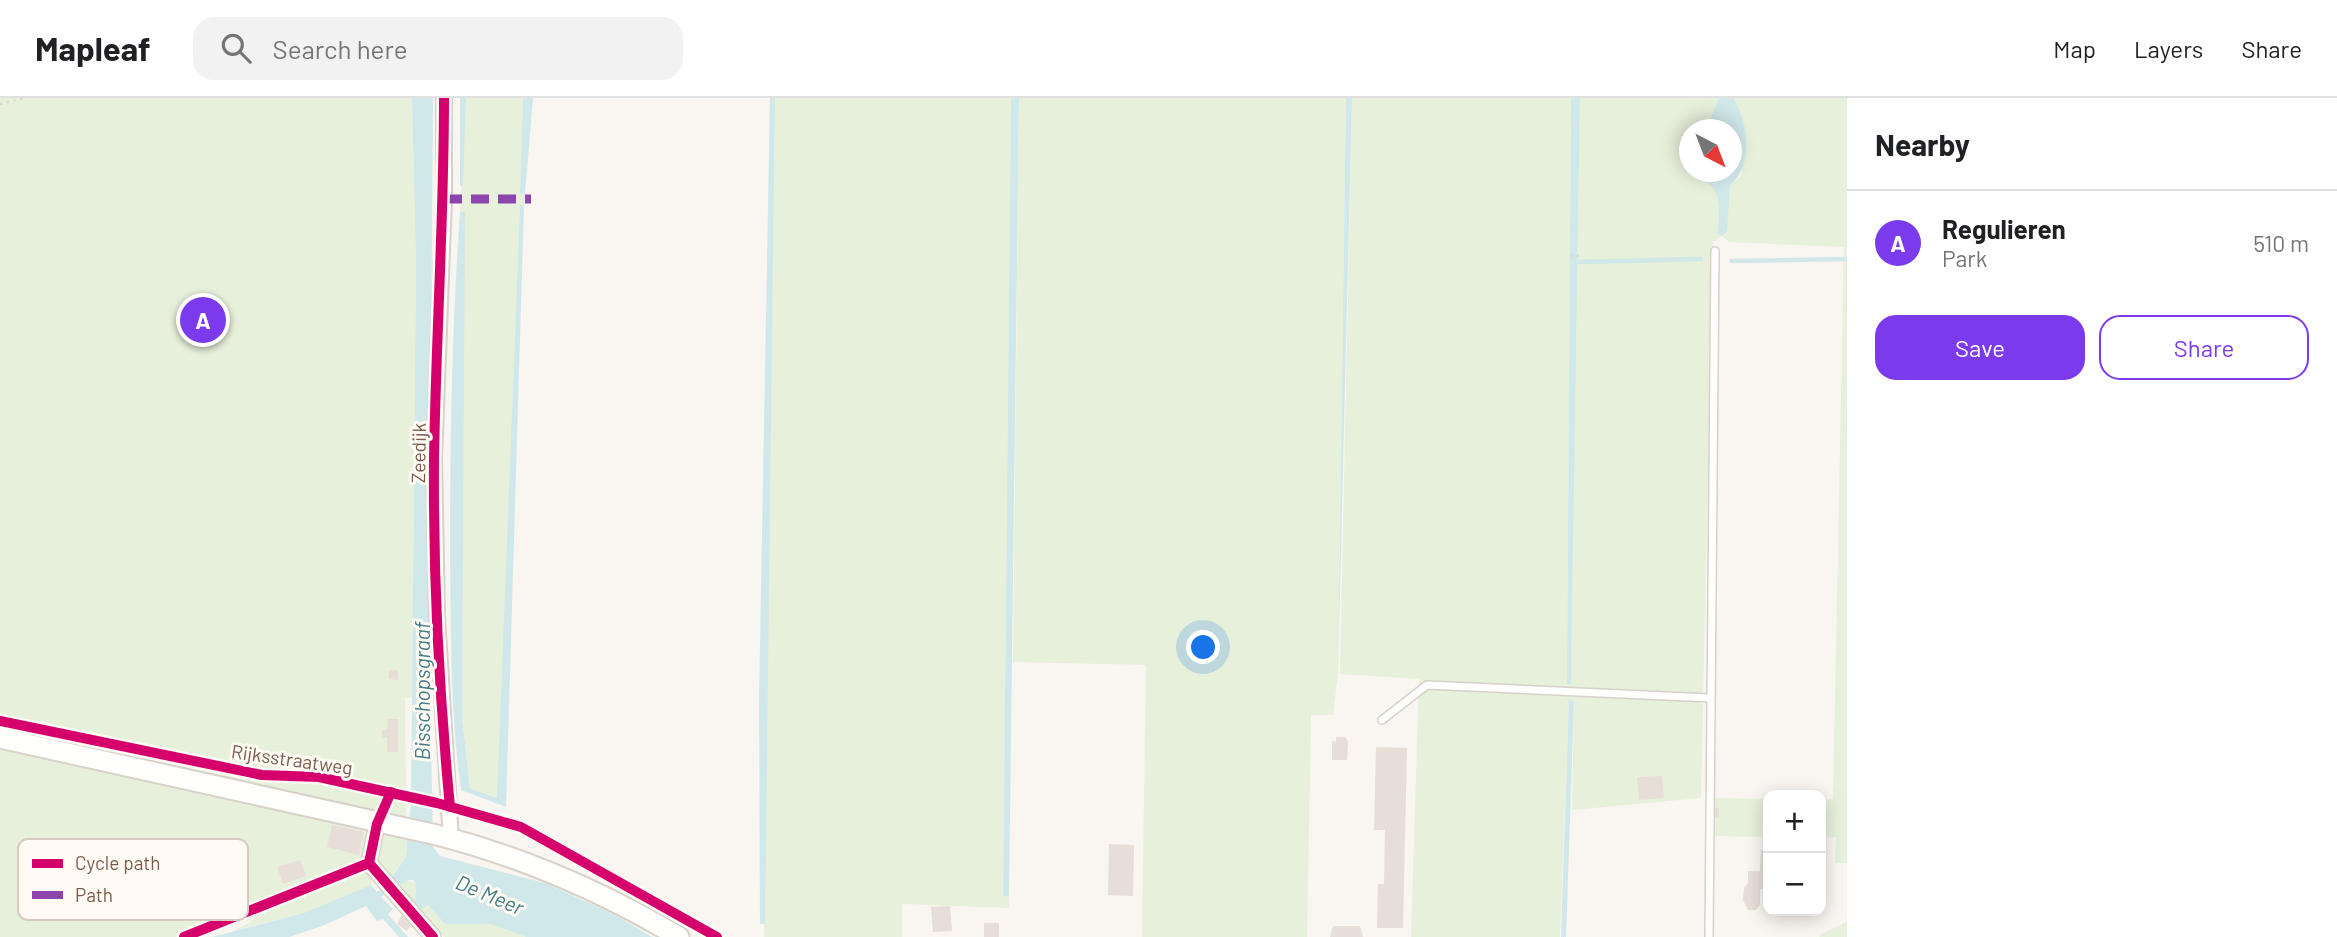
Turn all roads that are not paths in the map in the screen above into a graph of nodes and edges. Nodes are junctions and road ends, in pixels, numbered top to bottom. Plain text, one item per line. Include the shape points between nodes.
1 (444, 98) edge
2 (1715, 251) dead end
3 (1710, 698) junction
4 (1382, 720) dead end
5 (0, 738) edge
6 (377, 824) junction
7 (444, 837) junction
8 (433, 937) edge
9 (679, 937) edge
10 (1709, 937) edge

1 - 7 street, Zeedijk via 434,459
2 - 3 lane
3 - 4 lane via 1427,685
3 - 10 lane
5 - 6 main road, Rijksstraatweg
6 - 7 main road, Rijksstraatweg
6 - 8 street via 369,863
7 - 9 main road, Rijksstraatweg via 570,879

